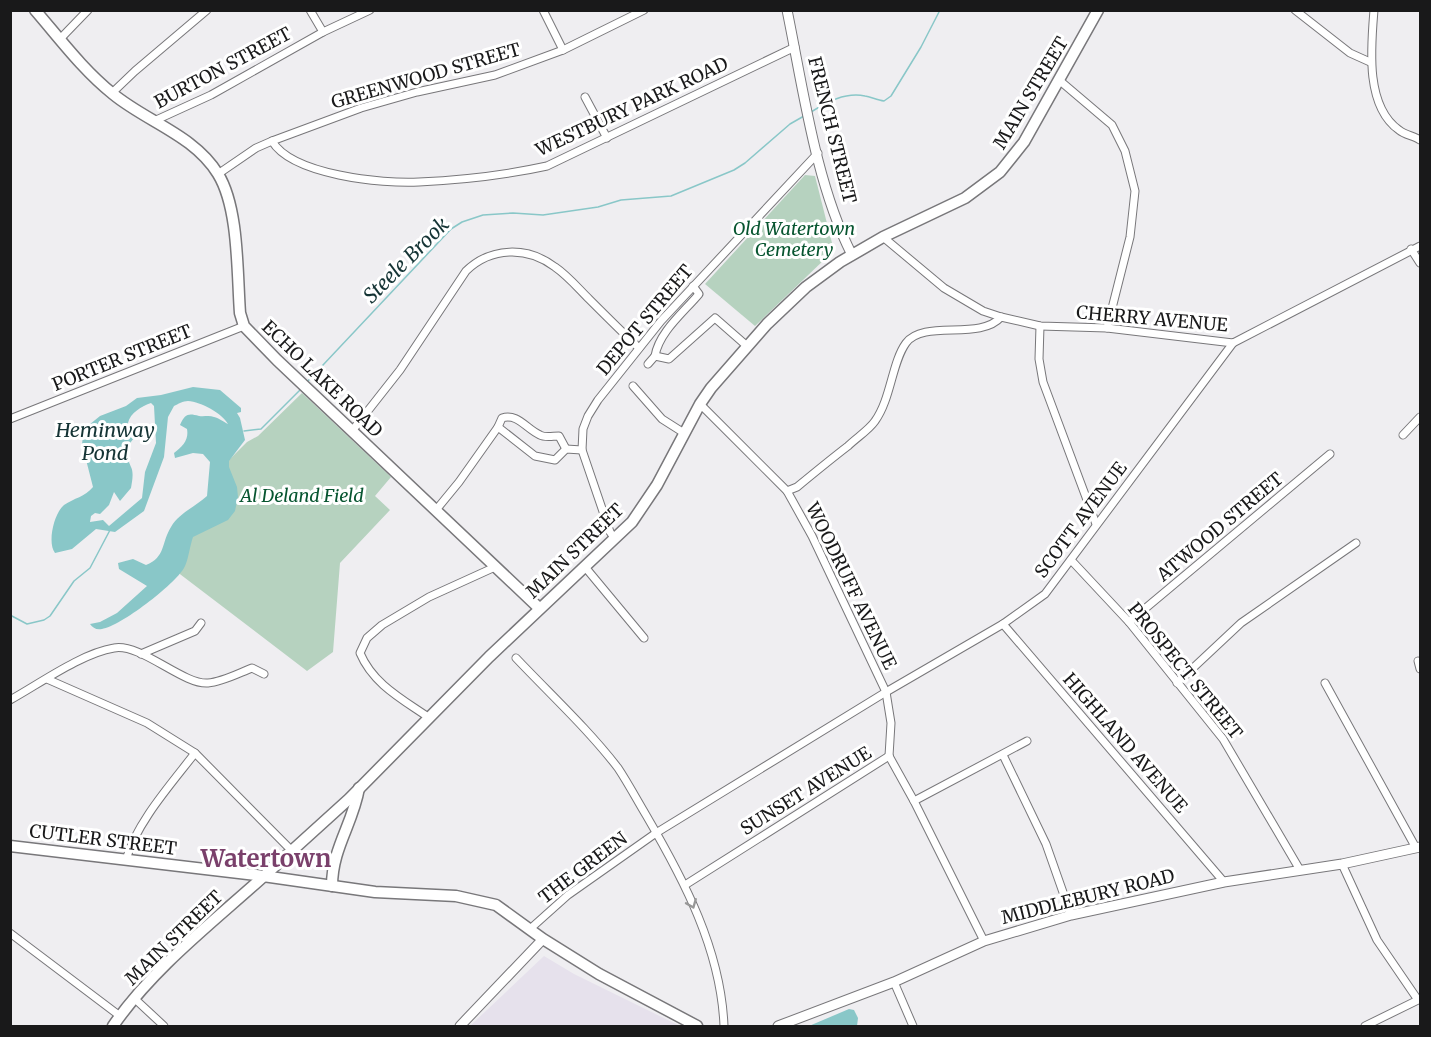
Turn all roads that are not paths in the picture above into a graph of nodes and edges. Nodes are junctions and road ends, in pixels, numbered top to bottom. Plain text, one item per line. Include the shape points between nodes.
1 (34, 10) edge
2 (88, 10) edge
3 (207, 10) edge
4 (310, 10) edge
5 (370, 10) edge
6 (543, 10) edge
7 (644, 10) edge
8 (787, 10) edge
9 (1098, 10) edge
10 (1295, 10) edge
11 (1374, 10) edge
12 (323, 32) junction
13 (60, 39) junction
14 (795, 47) junction
15 (562, 50) junction
16 (1370, 62) junction
17 (1059, 80) junction
18 (112, 93) junction
19 (585, 97) dead end
20 (154, 121) junction
21 (607, 138) junction
22 (1420, 140) edge
23 (272, 141) junction
24 (818, 153) junction
25 (218, 174) junction
26 (883, 237) junction
27 (1420, 246) edge
28 (1411, 249) junction
29 (852, 255) junction
30 (1420, 263) edge
31 (693, 286) junction
32 (1001, 316) junction
33 (244, 326) junction
34 (1040, 326) junction
35 (1107, 328) junction
36 (1233, 343) junction
37 (747, 346) junction
38 (639, 348) junction
39 (655, 356) junction
40 (648, 364) dead end
41 (633, 386) dead end
42 (700, 404) junction
43 (1420, 417) edge
44 (10, 418) edge
45 (498, 427) junction
46 (352, 431) junction
47 (684, 433) junction
48 (1403, 435) dead end
49 (566, 449) junction
50 (582, 450) junction
51 (1330, 454) dead end
52 (787, 491) junction
53 (436, 510) junction
54 (1096, 524) junction
55 (615, 539) junction
56 (1356, 543) dead end
57 (1071, 560) junction
58 (495, 567) junction
59 (585, 567) junction
60 (539, 608) junction
61 (1129, 622) junction
62 (201, 623) dead end
63 (1003, 624) junction
64 (644, 638) dead end
65 (141, 654) junction
66 (516, 658) dead end
67 (264, 674) dead end
68 (47, 679) junction
69 (1177, 683) junction
70 (1324, 683) dead end
71 (886, 692) junction
72 (10, 700) edge
73 (428, 717) junction
74 (1027, 741) dead end
75 (195, 753) junction
76 (1003, 755) junction
77 (889, 756) junction
78 (360, 788) junction
79 (914, 801) junction
80 (656, 833) junction
81 (10, 846) edge
82 (1418, 848) edge
83 (292, 851) junction
84 (126, 860) junction
85 (1342, 864) junction
86 (1300, 870) junction
87 (264, 876) junction
88 (1224, 882) junction
89 (685, 885) junction
90 (332, 886) junction
91 (1071, 915) junction
92 (530, 929) junction
93 (10, 933) edge
94 (543, 939) junction
95 (984, 941) junction
96 (894, 982) junction
97 (135, 999) junction
98 (120, 1016) junction
99 (113, 1026) edge
100 (164, 1026) edge
101 (460, 1026) edge
102 (697, 1026) edge
103 (724, 1026) edge
104 (778, 1026) edge
105 (913, 1026) edge
106 (1365, 1026) edge

1 - 13 main road, ECHO LAKE ROAD
2 - 13 street
3 - 18 street
4 - 12 street
5 - 12 street, BURTON STREET
6 - 15 street
7 - 15 street, GREENWOOD STREET
8 - 14 street, FRENCH STREET
9 - 17 main road, MAIN STREET
10 - 16 street via 1350,53
11 - 16 street
12 - 20 street, BURTON STREET via 211,95
13 - 18 main road, ECHO LAKE ROAD
14 - 21 street, WESTBURY PARK ROAD
14 - 24 street, FRENCH STREET
15 - 23 street, GREENWOOD STREET via 495,75 360,108
16 - 22 street via 1386,117 1400,131
17 - 26 main road, MAIN STREET via 1024,142 1000,172 965,198
17 - 35 street via 1112,125 1125,151 1135,191 1130,237
18 - 20 main road, ECHO LAKE ROAD
19 - 21 street
20 - 25 main road, ECHO LAKE ROAD via 192,144
21 - 23 street, WESTBURY PARK ROAD via 547,166 418,182 322,172 289,158
23 - 25 street, GREENWOOD STREET
24 - 29 street, FRENCH STREET via 836,219
24 - 31 street, DEPOT STREET
25 - 33 main road, ECHO LAKE ROAD via 231,206
26 - 29 main road, MAIN STREET
26 - 32 street, CHERRY AVENUE via 944,288 983,311
27 - 28 street, CHERRY AVENUE
28 - 30 street
28 - 36 street, CHERRY AVENUE
29 - 37 main road, MAIN STREET via 806,287
31 - 38 street, DEPOT STREET
31 - 39 street via 699,294 661,338
32 - 34 street, CHERRY AVENUE
32 - 52 street via 987,327 932,332 906,343 875,422 797,487
33 - 44 street, PORTER STREET
33 - 46 main road, ECHO LAKE ROAD
34 - 35 street, CHERRY AVENUE
34 - 54 street via 1043,382
35 - 36 street, CHERRY AVENUE
36 - 54 street, SCOTT AVENUE
37 - 39 street via 715,318 669,359
37 - 42 main road, MAIN STREET
38 - 46 street via 557,268 529,253 494,254 466,272 400,370
38 - 50 street, DEPOT STREET via 598,400 584,429
39 - 40 street
41 - 47 street via 662,419
42 - 47 main road, MAIN STREET
42 - 52 street, WOODRUFF AVENUE
43 - 48 street
45 - 49 street via 535,456 555,460
45 - 49 street via 502,418 509,416 542,436 559,436
45 - 53 street
46 - 53 main road, ECHO LAKE ROAD
47 - 55 main road, MAIN STREET via 641,511
49 - 50 street
50 - 55 street
51 - 61 street, ATWOOD STREET
52 - 71 street, WOODRUFF AVENUE via 837,585
53 - 58 main road, ECHO LAKE ROAD
54 - 57 street, SCOTT AVENUE
55 - 59 main road, MAIN STREET
56 - 69 street via 1241,623
57 - 61 street, PROSPECT STREET
57 - 63 street, SCOTT AVENUE via 1045,594
58 - 60 main road, ECHO LAKE ROAD
58 - 73 street via 429,597 382,625 367,638 360,653 366,668 384,687
59 - 60 main road, MAIN STREET
59 - 64 street
60 - 73 main road, MAIN STREET
61 - 69 street, PROSPECT STREET
62 - 65 street via 195,631
63 - 71 street, SCOTT AVENUE
63 - 88 street, HIGHLAND AVENUE
65 - 67 street via 197,682 209,683 252,668
65 - 68 street via 116,647 93,654
66 - 80 street via 618,769
68 - 72 street
68 - 75 street via 147,723
69 - 86 street, PROSPECT STREET via 1223,739
70 - 82 street
71 - 77 street, SUNSET AVENUE via 891,723
71 - 80 street, WOODRUFF AVENUE
73 - 78 main road, MAIN STREET
74 - 76 street
75 - 83 street
75 - 84 street via 152,810
76 - 79 street
76 - 91 street via 1046,844
77 - 79 street
77 - 89 street, SUNSET AVENUE
78 - 83 main road, MAIN STREET
78 - 90 main road via 333,865
79 - 95 street
80 - 89 street
80 - 92 street, THE GREEN via 568,895
81 - 84 main road, CUTLER STREET
82 - 85 street, MIDDLEBURY ROAD
83 - 87 main road, MAIN STREET
84 - 87 main road, CUTLER STREET
85 - 86 street, MIDDLEBURY ROAD
85 - 106 street via 1377,940 1418,1000
86 - 88 street, MIDDLEBURY ROAD
87 - 90 main road, CUTLER STREET
87 - 97 main road, MAIN STREET via 166,964
88 - 91 street, MIDDLEBURY ROAD
89 -> 103 street via 711,950
90 - 92 main road, CUTLER STREET via 474,899 496,905
91 - 95 street, MIDDLEBURY ROAD
92 - 94 main road, CUTLER STREET
93 - 98 street
94 - 101 street
94 - 102 main road, CUTLER STREET
95 - 96 street, MIDDLEBURY ROAD
96 - 104 street, MIDDLEBURY ROAD
96 - 105 street
97 - 98 main road, MAIN STREET
97 - 100 street
98 - 99 main road, MAIN STREET

